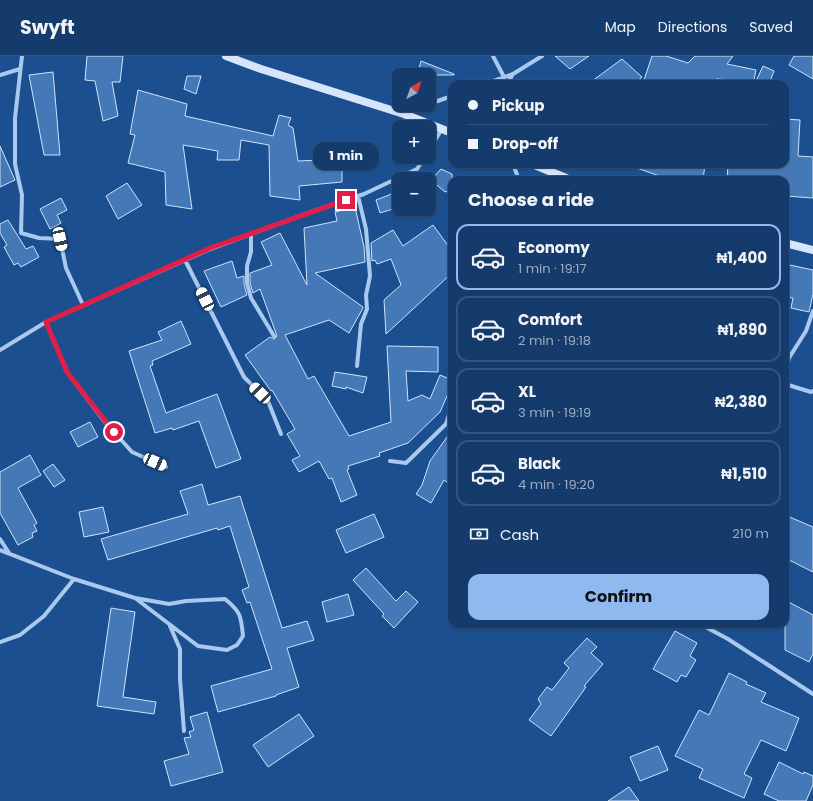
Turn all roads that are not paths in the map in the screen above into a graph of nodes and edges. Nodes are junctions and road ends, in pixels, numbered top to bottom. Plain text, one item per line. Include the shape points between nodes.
1 (22, 56) edge
2 (226, 56) edge
3 (493, 56) edge
4 (542, 56) edge
5 (20, 69) junction
6 (513, 74) junction
7 (0, 75) edge
8 (504, 77) junction
9 (496, 80) edge
10 (510, 80) edge
11 (448, 98) edge
12 (436, 102) edge
13 (409, 112) edge
14 (404, 114) junction
15 (442, 129) junction
16 (448, 131) edge
17 (436, 139) edge
18 (420, 164) edge
19 (542, 168) edge
20 (561, 176) edge
21 (358, 196) junction
22 (251, 234) junction
23 (789, 244) edge
24 (812, 251) edge
25 (185, 260) junction
26 (83, 305) junction
27 (813, 311) edge
28 (46, 322) junction
29 (274, 336) dead end
30 (0, 350) edge
31 (789, 358) edge
32 (357, 366) dead end
33 (789, 385) edge
34 (813, 391) edge
35 (448, 418) edge
36 (281, 434) dead end
37 (390, 461) dead end
38 (166, 467) dead end
39 (0, 538) edge
40 (0, 550) edge
41 (10, 554) junction
42 (74, 579) junction
43 (135, 598) junction
44 (170, 626) junction
45 (707, 628) edge
46 (0, 642) edge
47 (813, 694) edge
48 (184, 731) dead end

1 - 5 street
2 - 14 main road
3 - 8 street
4 - 6 street
5 - 7 street
5 - 26 street via 15,118 15,164 22,195 21,233 39,238 60,239 66,268
6 - 8 street
6 - 10 street
8 - 9 street
11 - 12 street
13 - 14 street
14 - 15 main road
15 - 16 main road
15 - 17 street
18 - 21 street via 417,169
19 - 20 main road
21 - 22 street
21 - 32 street via 366,229 370,276 366,295 368,309 361,324
22 - 25 street via 210,248
22 - 29 street via 247,283 251,298
23 - 24 main road
25 - 26 street
25 - 36 street via 244,377 268,402
26 - 28 street
27 - 31 street via 806,331
28 - 30 street
28 - 38 street via 67,372 105,422 132,452
33 - 34 street
35 - 37 street via 446,424 406,462
39 - 41 street
40 - 41 street
41 - 42 street
42 - 43 street
42 - 46 street via 44,616 20,635
43 - 44 street
43 - 44 street via 169,604 225,599 236,608 241,619 243,636 237,645 227,650 198,646
44 - 48 street via 180,649
45 - 47 street

